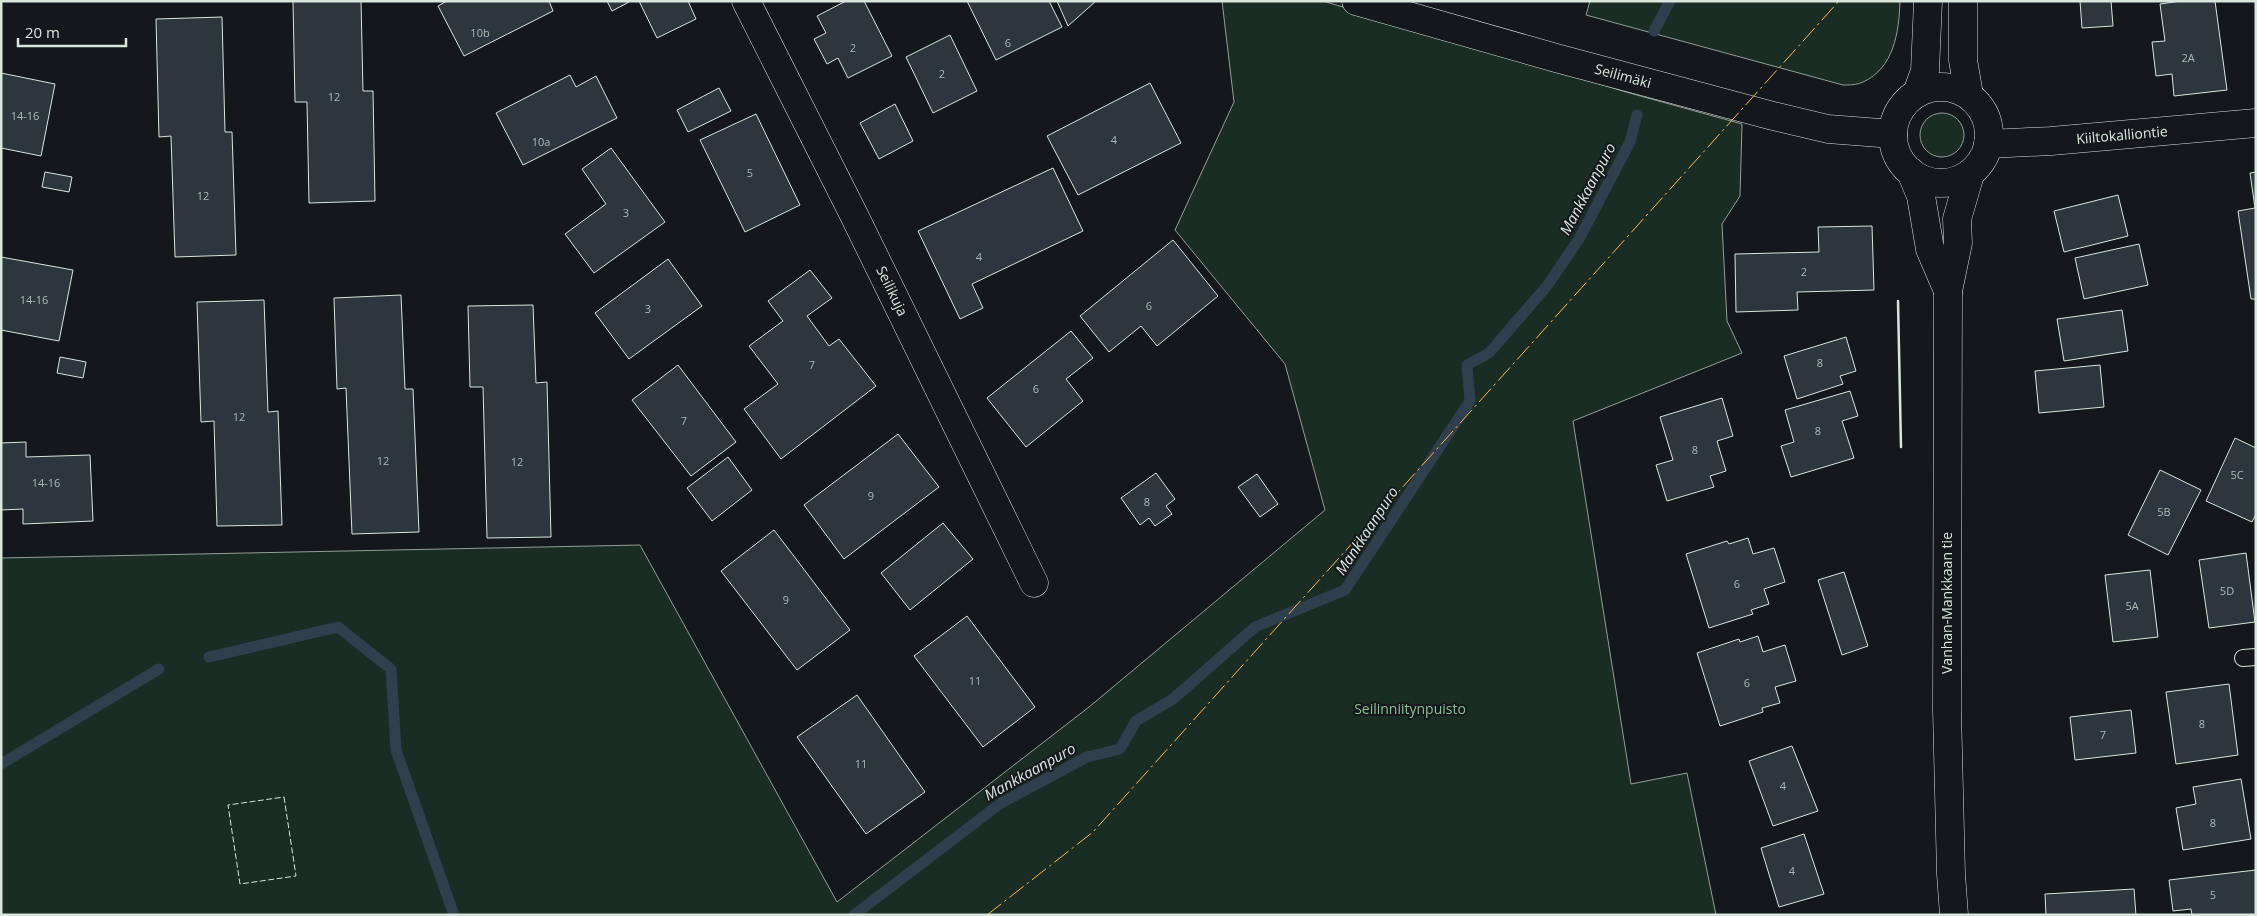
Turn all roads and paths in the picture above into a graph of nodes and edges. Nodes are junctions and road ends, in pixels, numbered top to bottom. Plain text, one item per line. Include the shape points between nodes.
1 (746, 1) edge
2 (1356, 1) edge
3 (1928, 1) edge
4 (1963, 1) edge
5 (1917, 93) junction
6 (1968, 95) junction
7 (2256, 123) edge
8 (1893, 134) junction
9 (1988, 144) junction
10 (1911, 172) junction
11 (1970, 174) junction
12 (1948, 291) junction
13 (1034, 583) dead end
14 (1954, 915) edge

1 - 13 street, Seilikuja
2 - 8 street, Seilimäki via 1774,116 1828,129
3 - 5 street via 1924,71
4 - 6 street via 1963,60
5 - 6 street via 1926,88 1944,86
5 - 8 street via 1901,107 1893,125
6 - 9 street via 1983,111 1988,127
7 - 9 street, Kiiltokalliontie
8 - 10 street via 1901,163
9 - 11 street
10 - 11 street via 1927,180 1949,182
10 - 12 street, Vanhan-Mankkaan tie via 1921,196 1930,249
11 - 12 street, Vanhan-Mankkaan tie via 1957,219 1958,243
12 - 14 street, Vanhan-Mankkaan tie via 1947,710

